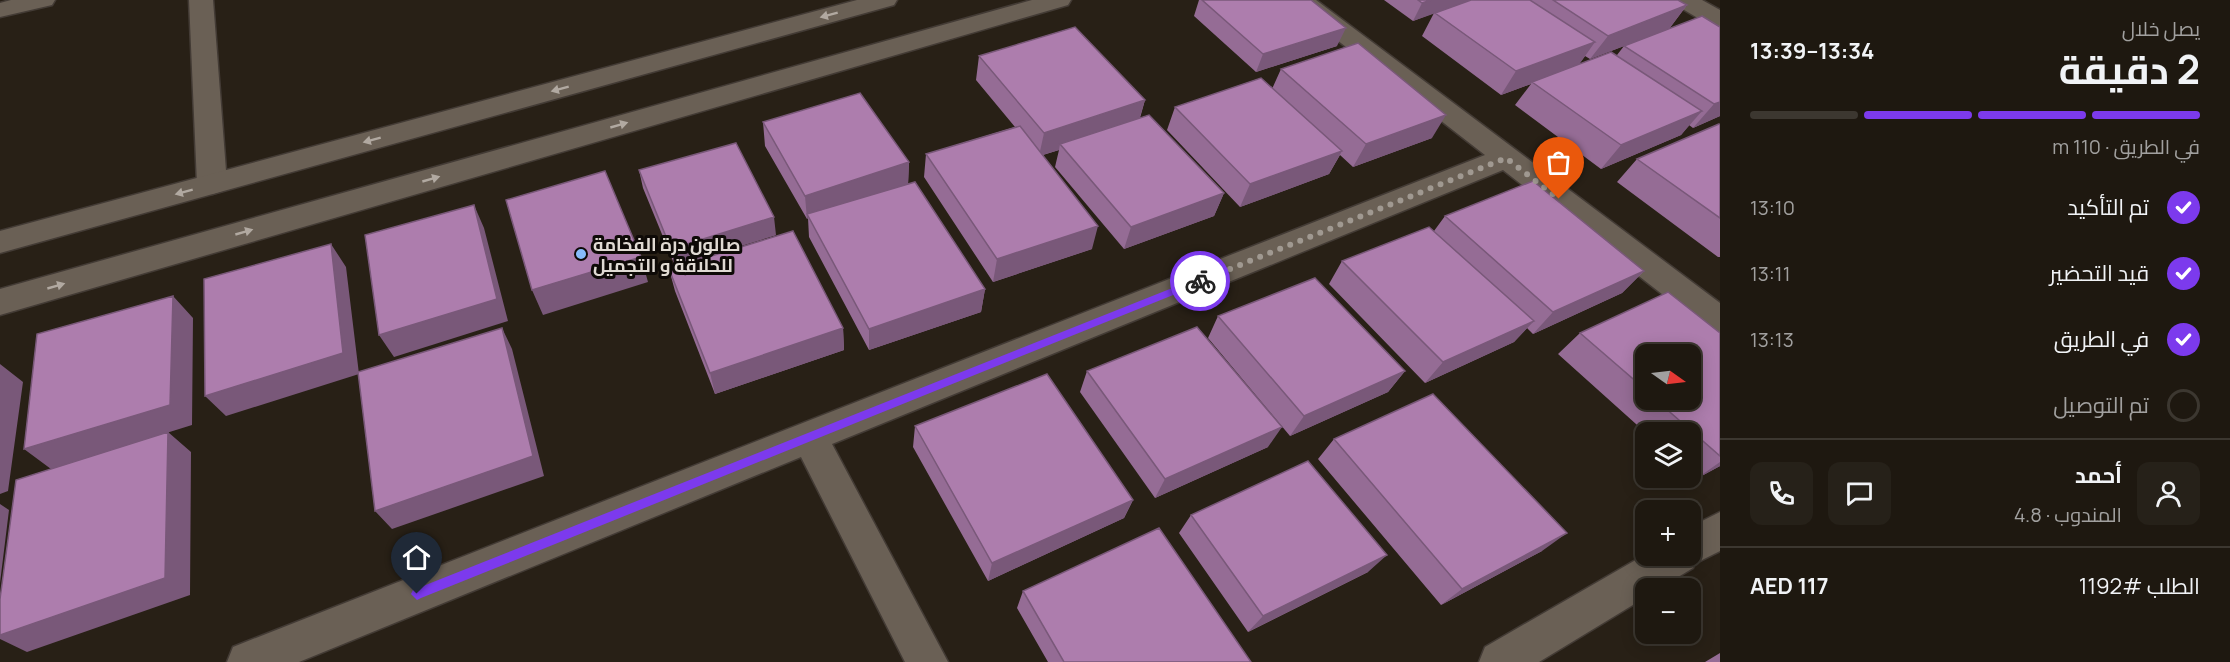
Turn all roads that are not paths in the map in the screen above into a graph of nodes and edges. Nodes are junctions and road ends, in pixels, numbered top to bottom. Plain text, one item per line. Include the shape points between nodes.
1 (44, 0) edge
2 (201, 0) edge
3 (885, 0) edge
4 (1059, 0) edge
5 (1301, 0) edge
6 (1685, 0) edge
7 (0, 10) edge
8 (1720, 21) edge
9 (1506, 158) junction
10 (212, 184) junction
11 (0, 242) edge
12 (0, 302) edge
13 (1720, 321) edge
14 (809, 437) junction
15 (1720, 530) edge
16 (1701, 541) edge
17 (1661, 566) edge
18 (260, 660) edge
19 (927, 662) edge
20 (1500, 662) edge

1 - 7 street
2 - 10 street
3 -> 10 street
12 -> 4 street
5 - 9 street
6 - 8 street
9 - 13 street
9 - 14 street
10 -> 11 street
14 - 18 street
14 - 19 street
15 - 16 street
17 - 20 street

